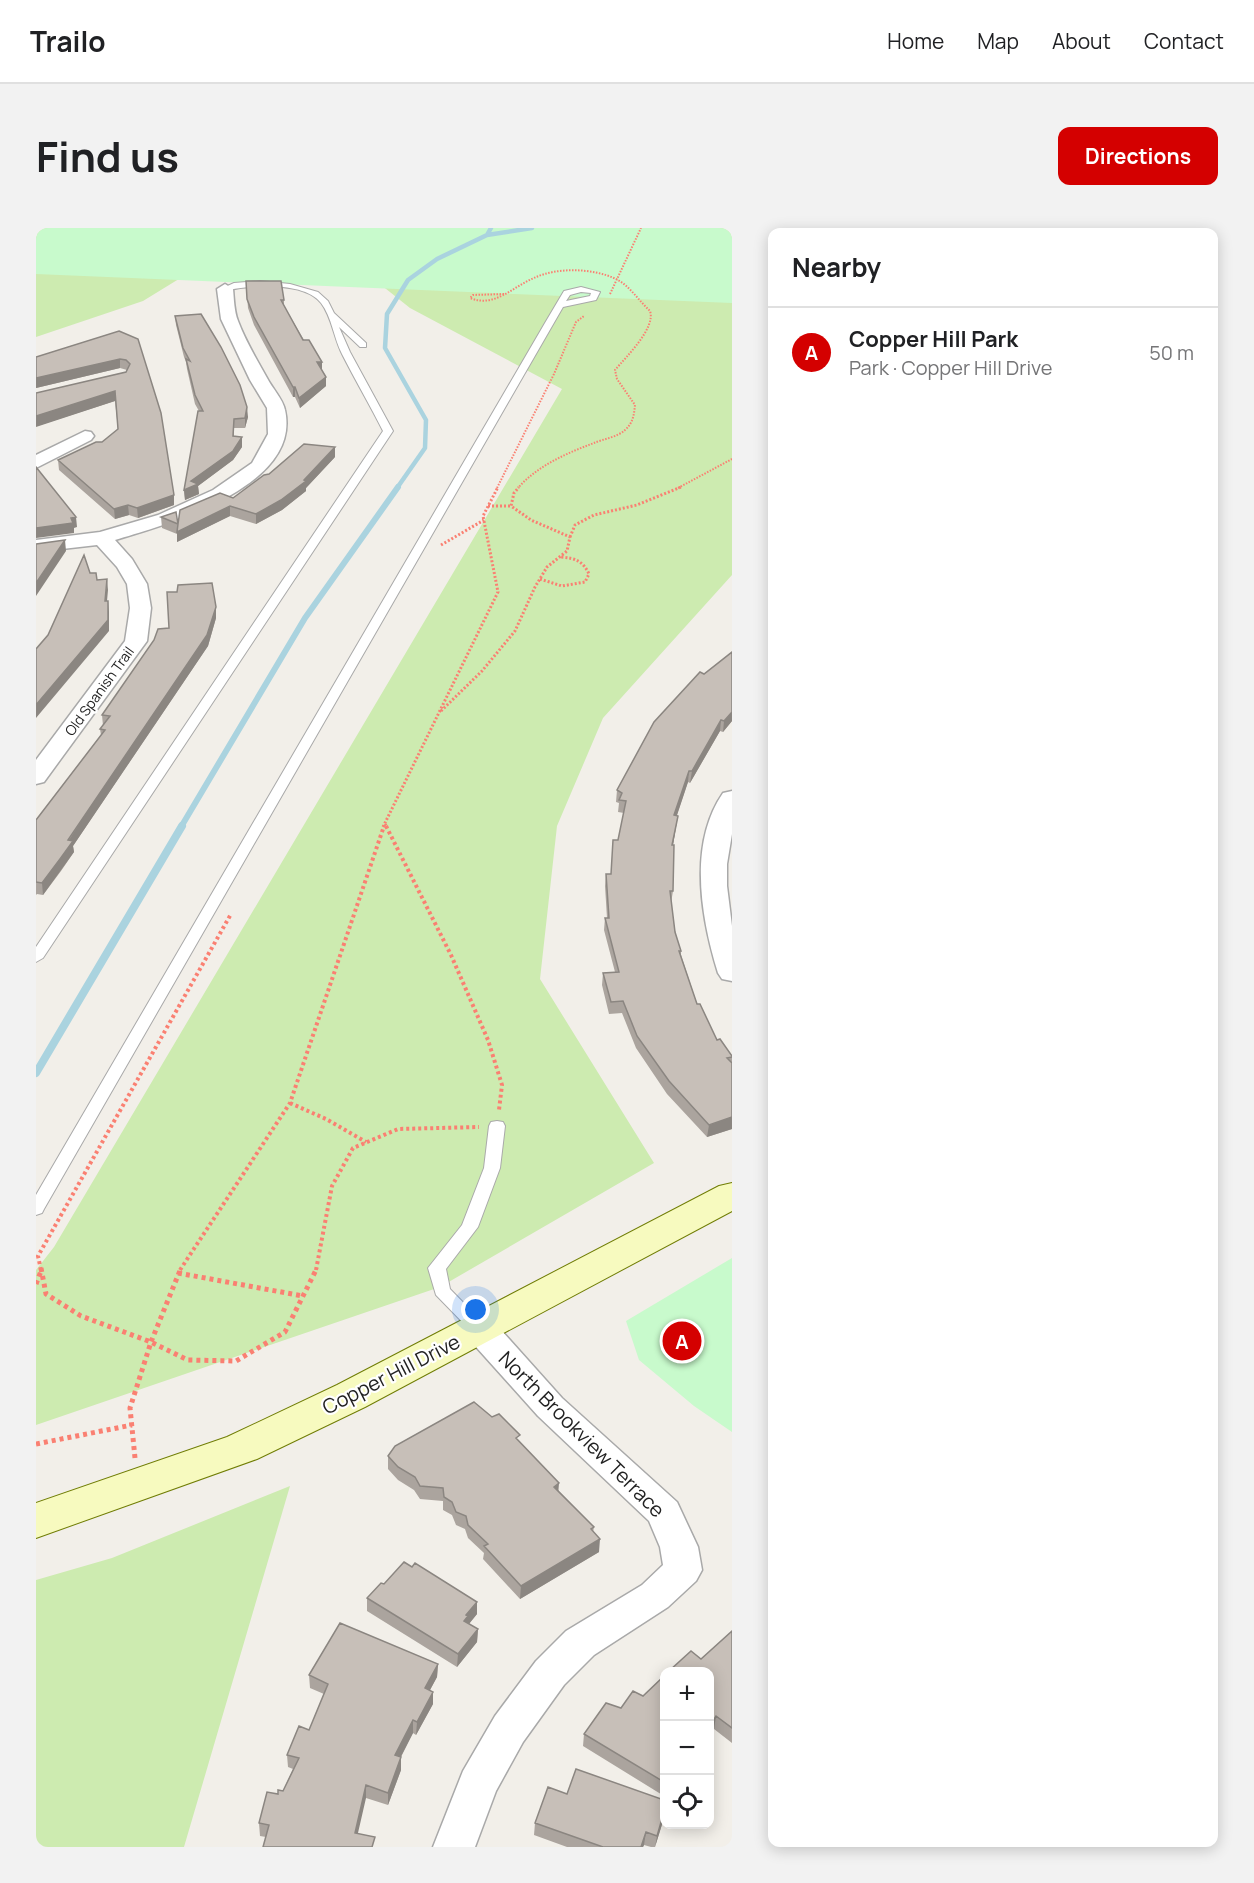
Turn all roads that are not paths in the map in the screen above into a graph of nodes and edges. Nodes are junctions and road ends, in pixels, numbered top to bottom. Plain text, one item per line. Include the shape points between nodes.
1 (225, 289) joint
2 (560, 305) dead end
3 (329, 312) junction
4 (363, 345) dead end
5 (85, 436) dead end
6 (36, 462) edge
7 (102, 538) junction
8 (36, 546) edge
9 (36, 777) edge
10 (732, 798) edge
11 (726, 940) edge
12 (36, 958) edge
13 (732, 973) edge
14 (497, 1126) road end
15 (732, 1195) edge
16 (36, 1209) edge
17 (480, 1329) junction
18 (36, 1521) edge
19 (454, 1847) edge

1 - 3 lane via 233,284 305,288 317,293
1 - 7 street via 229,319 276,408 277,434 260,466 220,494 165,519
2 - 16 lane
3 - 4 lane
3 - 12 lane via 339,340 388,431
5 - 6 street
7 - 8 street
7 - 9 street, Old Spanish Trail via 130,569 141,592 136,641
10 - 11 street via 717,845 712,889
11 - 13 street
14 - 17 lane via 492,1168 470,1227 436,1268 442,1291
15 - 17 main road, Copper Hill Drive
17 - 18 main road, Copper Hill Drive via 242,1448
17 - 19 street, North Brookview Terrace via 550,1407 664,1512 679,1547 683,1569 655,1596 580,1643 550,1673 509,1729 478,1784

